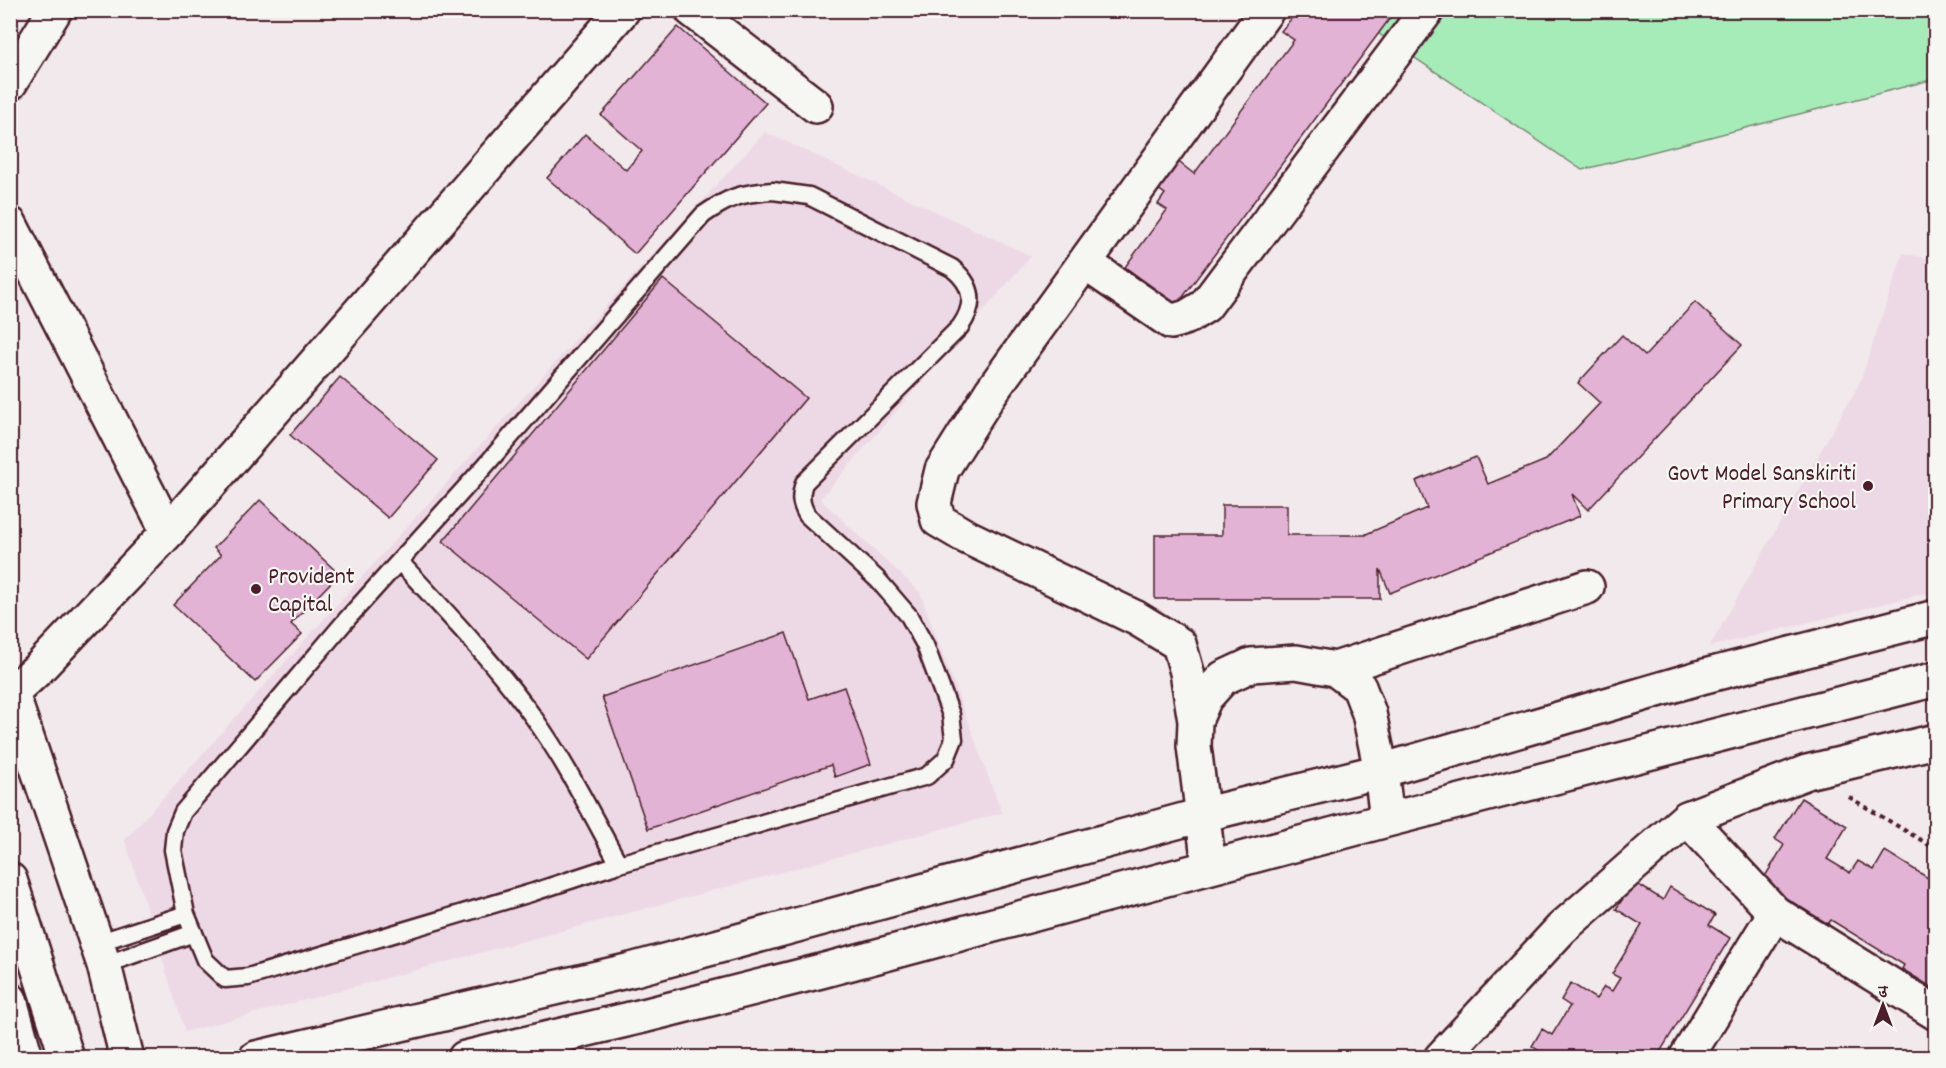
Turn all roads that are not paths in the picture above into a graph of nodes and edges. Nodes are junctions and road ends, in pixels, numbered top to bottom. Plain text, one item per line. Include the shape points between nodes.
1 (55, 10) edge
2 (623, 10) edge
3 (692, 10) edge
4 (1267, 10) edge
5 (1427, 10) edge
6 (10, 83) edge
7 (816, 106) dead end
8 (10, 224) edge
9 (1085, 263) junction
10 (168, 532) junction
11 (400, 561) junction
12 (1587, 587) dead end
13 (1935, 617) edge
14 (1335, 669) junction
15 (1935, 679) edge
16 (11, 690) edge
17 (1195, 721) junction
18 (1935, 741) edge
19 (1381, 771) junction
20 (1202, 815) junction
21 (1687, 818) junction
22 (1387, 820) junction
23 (619, 864) junction
24 (1209, 866) junction
25 (10, 880) edge
26 (1775, 913) junction
27 (186, 914) junction
28 (805, 924) junction
29 (194, 933) junction
30 (100, 954) junction
31 (631, 970) junction
32 (821, 971) junction
33 (10, 1000) edge
34 (1935, 1013) edge
35 (644, 1016) junction
36 (26, 1058) edge
37 (67, 1058) edge
38 (127, 1058) edge
39 (256, 1058) edge
40 (465, 1058) edge
41 (1441, 1058) edge
42 (1686, 1058) edge

1 - 6 street
2 - 10 street
3 - 7 street
4 - 9 street
5 - 9 street via 1205,306 1171,322
8 - 10 street
9 - 17 street via 991,392 942,470 934,503 938,520 1136,618 1179,644
10 - 16 street via 38,669
11 - 23 lane via 488,658 534,718
11 - 23 lane via 703,215 722,202 746,192 809,196 963,277 971,303 960,327 804,483 800,494 807,515 878,580 909,616 925,645 951,715 954,739 946,759 927,776
11 - 27 lane via 183,812 173,850
12 - 14 street
13 - 19 street via 1705,676
14 - 17 street via 1296,662 1251,665 1224,678 1205,698
14 - 19 street via 1359,687 1369,713
15 - 22 street
16 - 30 street
17 - 20 street
18 - 21 street via 1806,772
19 - 20 street
19 - 22 street
20 - 24 street
20 - 28 street
21 - 26 street
21 - 41 street via 1562,928
22 - 24 street
23 - 29 lane via 248,977 225,979 205,960
24 - 32 street
25 - 37 street
26 - 34 street
26 - 42 street
27 - 29 lane
27 - 30 lane via 131,933
28 - 31 street
28 - 32 street
29 - 30 lane via 137,952
30 - 38 street
31 - 35 street
31 - 39 street
32 - 35 street
33 - 36 street
35 - 40 street

